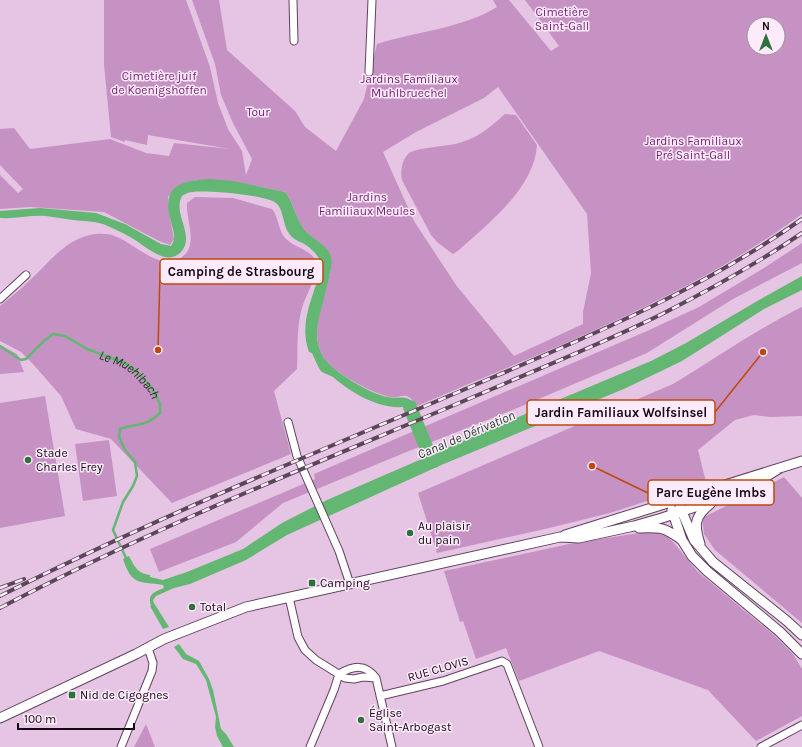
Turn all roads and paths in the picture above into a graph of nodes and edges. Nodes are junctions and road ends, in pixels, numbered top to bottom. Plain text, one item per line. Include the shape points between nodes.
1 (292, 0) edge
2 (372, 0) edge
3 (294, 41) dead end
4 (369, 72) dead end
5 (26, 275) dead end
6 (0, 298) edge
7 (288, 422) dead end
8 (802, 461) edge
9 (780, 468) junction
10 (674, 501) junction
11 (712, 501) junction
12 (678, 513) junction
13 (621, 529) junction
14 (560, 537) junction
15 (682, 540) junction
16 (702, 550) junction
17 (350, 584) junction
18 (289, 597) junction
19 (802, 635) edge
20 (148, 648) junction
21 (802, 654) edge
22 (339, 674) junction
23 (376, 678) junction
24 (380, 696) junction
25 (0, 718) edge
26 (802, 725) edge
27 (537, 746) edge
28 (121, 747) edge
29 (310, 747) edge
30 (392, 747) edge
31 (761, 747) edge

1 - 3 street
2 - 4 street
5 - 6 street
7 - 17 street via 297,456 339,551
8 - 9 main road
9 - 10 main road
9 - 11 main road via 749,487
10 - 12 main road
10 - 14 main road
11 - 12 main road
11 - 16 main road via 701,513 696,524
12 - 13 main road
12 - 15 main road
12 - 16 main road
13 - 14 main road via 579,538
13 - 15 main road via 660,528
14 - 17 main road
15 - 21 main road via 699,563
16 - 19 main road via 713,562
17 - 18 main road
18 - 20 main road via 246,607 174,634
18 - 22 street via 293,619 304,650
20 - 25 main road
20 - 28 street via 153,663 152,671
22 - 23 street via 349,679
22 - 23 street via 348,669 364,668
22 - 29 street
23 - 24 street
24 - 27 street, RUE CLOVIS via 443,681 502,660 507,664
24 - 30 street
26 - 31 street

